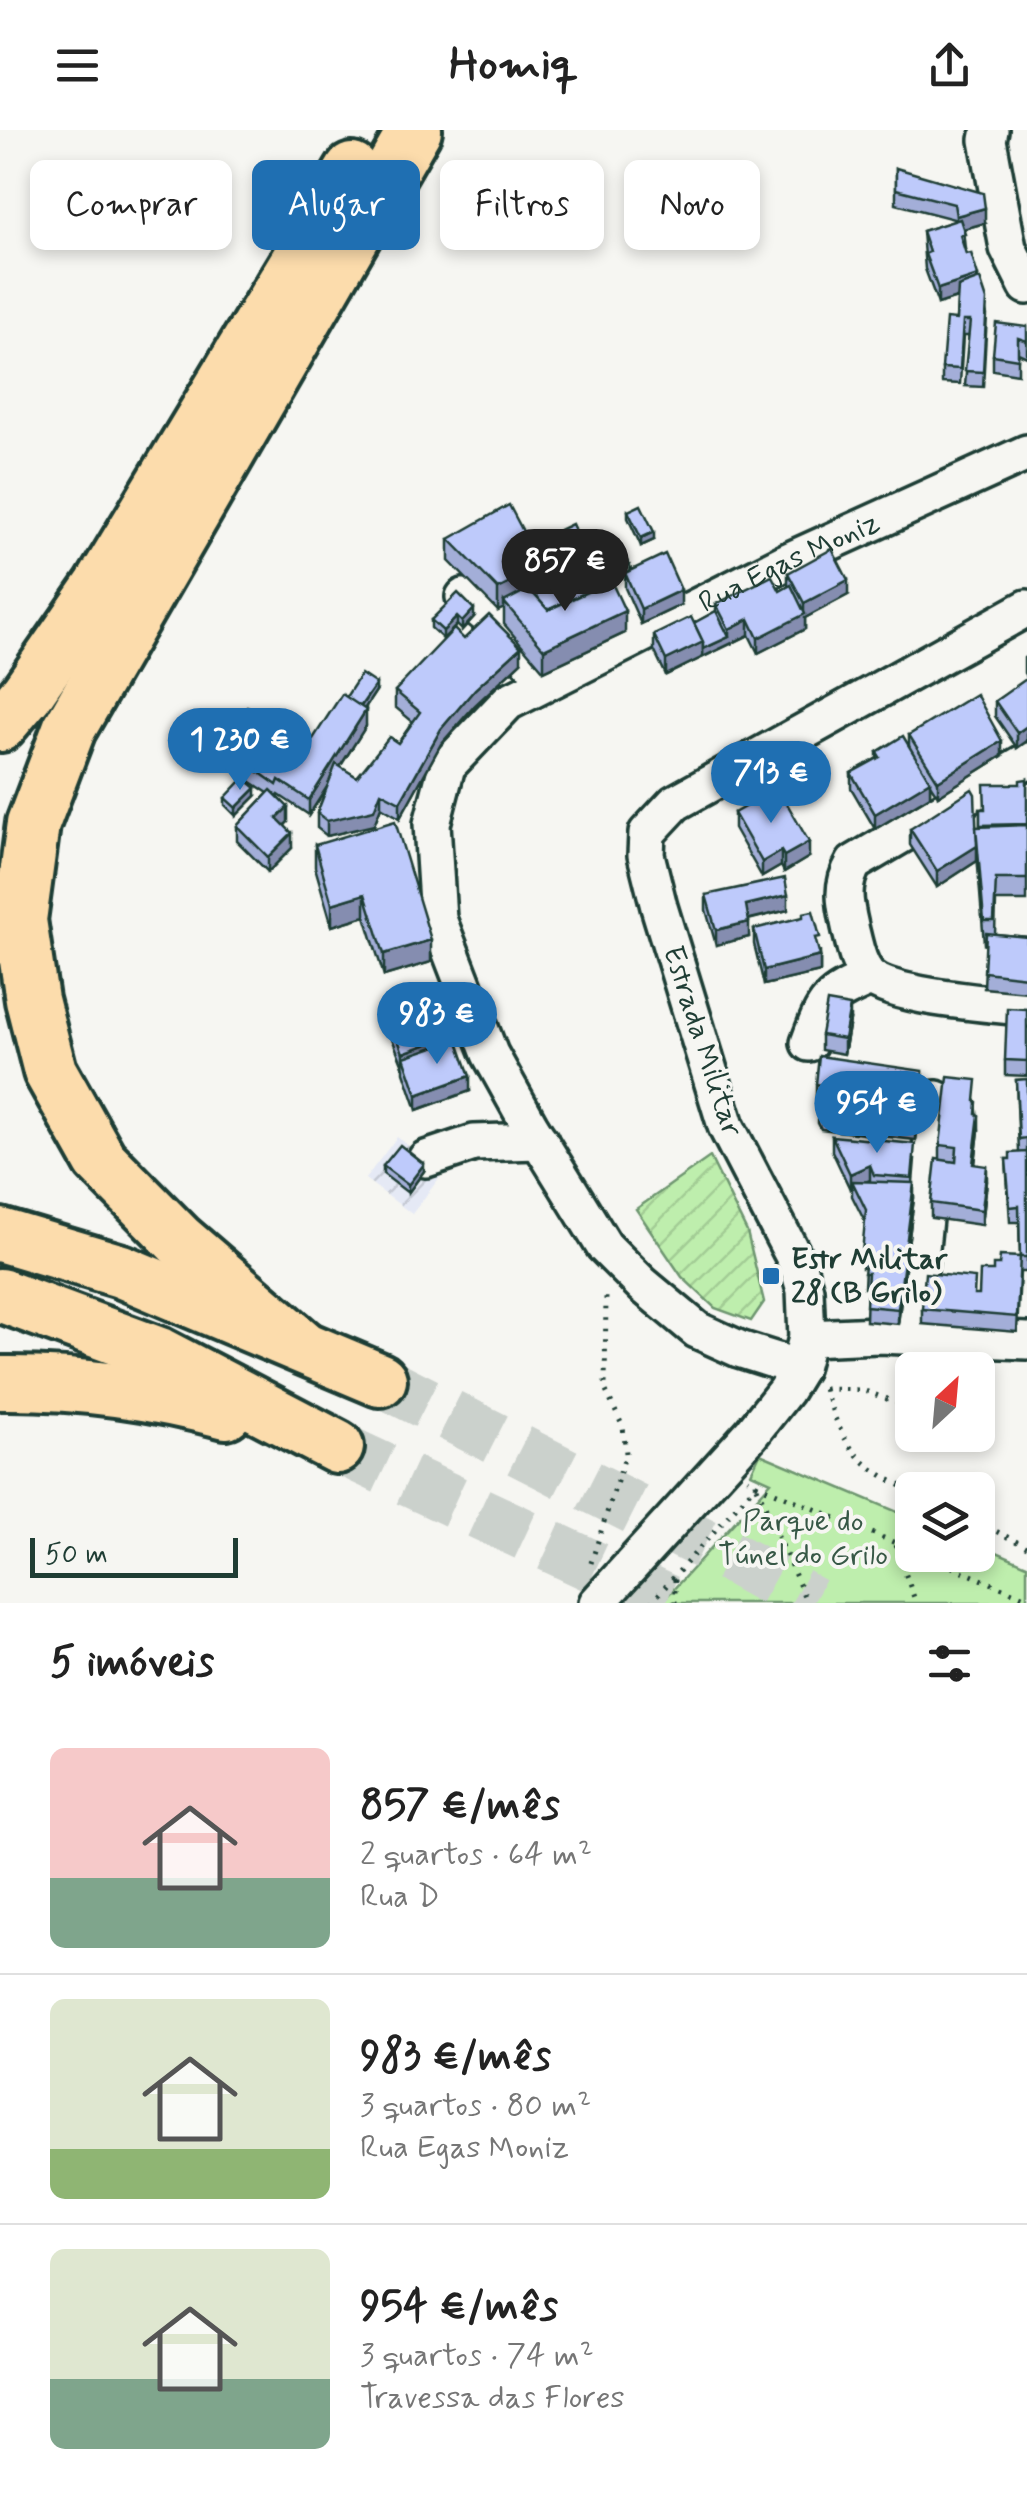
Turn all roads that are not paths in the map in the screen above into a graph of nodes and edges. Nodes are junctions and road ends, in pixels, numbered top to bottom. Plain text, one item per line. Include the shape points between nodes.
1 (375, 130) edge
2 (415, 130) edge
3 (987, 133) edge
4 (1027, 286) edge
5 (1027, 453) edge
6 (464, 597) edge
7 (1027, 608) edge
8 (493, 620) junction
9 (638, 635) junction
10 (547, 681) junction
11 (0, 725) edge
12 (1027, 761) edge
13 (870, 978) junction
14 (1027, 1008) edge
15 (809, 1043) dead end
16 (936, 1099) dead end
17 (540, 1141) junction
18 (426, 1159) dead end
19 (0, 1235) edge
20 (0, 1296) edge
21 (912, 1338) junction
22 (1027, 1342) edge
23 (302, 1345) junction
24 (810, 1365) junction
25 (380, 1380) tunnel mouth
26 (0, 1384) edge
27 (592, 1588) edge

1 - 11 highway via 101,586
2 - 23 highway via 69,729 33,824 20,920 50,1071 100,1160 178,1240
3 - 4 street via 1008,248
5 - 9 street, Rua Egas Moniz
6 - 8 street
7 - 24 street, Estrada Militar via 674,803 647,833 658,907 726,1126 797,1263
8 - 9 street via 611,572
8 - 10 street
9 - 10 street, Rua Egas Moniz
10 - 17 street, Rua Egas Moniz via 508,702 447,766 432,824 438,919 490,1054
12 - 13 street via 854,863 843,898 858,961
13 - 14 street via 893,990
13 - 15 street via 824,1004
16 - 21 street via 915,1148
17 - 18 street via 474,1143
17 - 24 street, Rua Egas Moniz via 604,1246 697,1330 739,1349
19 - 23 highway via 122,1272
20 - 26 highway via 159,1354 322,1440 146,1392
21 - 22 street
21 - 24 street via 879,1335
23 - 25 highway
24 - 27 street via 726,1461

